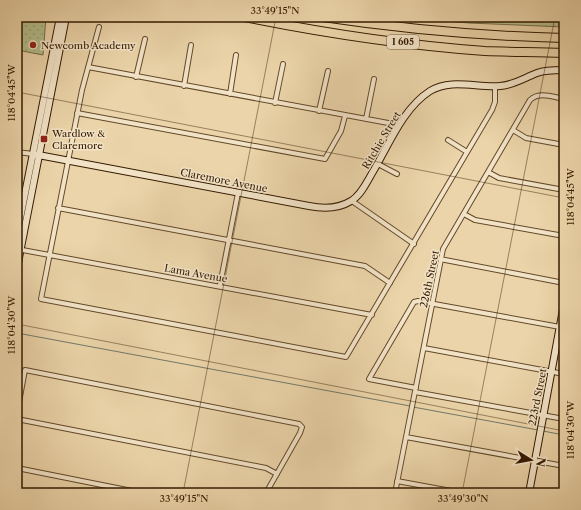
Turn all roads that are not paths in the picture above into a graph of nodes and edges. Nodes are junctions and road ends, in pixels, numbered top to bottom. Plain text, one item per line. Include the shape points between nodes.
1 (60, 17) edge
2 (66, 17) edge
3 (245, 17) edge
4 (323, 17) edge
5 (99, 27) dead end
6 (564, 38) edge
7 (145, 39) dead end
8 (192, 45) dead end
9 (564, 53) edge
10 (236, 55) dead end
11 (283, 64) dead end
12 (88, 67) junction
13 (328, 70) dead end
14 (564, 70) edge
15 (136, 77) junction
16 (374, 79) dead end
17 (184, 86) junction
18 (495, 86) junction
19 (230, 94) junction
20 (564, 99) edge
21 (275, 103) junction
22 (319, 111) junction
23 (77, 114) junction
24 (345, 116) junction
25 (366, 119) junction
26 (400, 125) junction
27 (513, 130) junction
28 (448, 140) dead end
29 (564, 145) edge
30 (17, 152) edge
31 (468, 152) junction
32 (36, 155) junction
33 (68, 161) junction
34 (378, 164) junction
35 (488, 172) junction
36 (397, 174) dead end
37 (564, 190) edge
38 (238, 193) junction
39 (352, 201) junction
40 (58, 208) junction
41 (464, 214) junction
42 (17, 234) edge
43 (564, 236) edge
44 (229, 240) junction
45 (414, 244) junction
46 (19, 249) edge
47 (50, 254) junction
48 (440, 259) junction
49 (17, 268) edge
50 (390, 283) junction
51 (564, 283) edge
52 (220, 285) junction
53 (432, 304) junction
54 (564, 304) edge
55 (372, 315) junction
56 (560, 327) junction
57 (424, 348) junction
58 (551, 372) junction
59 (564, 374) edge
60 (416, 390) junction
61 (17, 413) edge
62 (543, 415) junction
63 (17, 419) edge
64 (564, 419) edge
65 (406, 437) junction
66 (535, 460) junction
67 (564, 466) edge
68 (17, 468) edge
69 (277, 474) junction
70 (397, 481) junction
71 (142, 493) edge
72 (266, 493) edge
73 (395, 493) edge
74 (462, 493) edge
75 (529, 493) edge

1 - 32 street
2 - 32 street
3 - 9 highway, I 605 via 421,45 485,51
4 - 6 highway, I 605 via 496,36
5 - 12 street
7 - 15 street
8 - 17 street
10 - 19 street
11 - 21 street
12 - 15 street
12 - 23 street
13 - 22 street
14 - 18 street via 538,73 512,84
15 - 17 street
16 - 25 street
17 - 19 street
18 - 26 street, Ritchie Street via 443,86 429,92 415,104
18 - 31 street via 492,110
19 - 21 street
20 - 27 street, 226th Street via 534,96
21 - 22 street
22 - 24 street
23 - 24 street via 325,159 341,132
23 - 33 street
24 - 25 street
25 - 26 street
26 - 34 street, Ritchie Street
27 - 29 street via 526,138
27 - 35 street, 226th Street
28 - 31 street
30 - 32 street, Claremore Avenue
31 - 45 street
32 - 33 street, Claremore Avenue
32 - 42 street
32 - 46 street
33 - 38 street, Claremore Avenue
33 - 40 street
34 - 36 street
34 - 39 street, Ritchie Street
35 - 37 street via 499,178
35 - 41 street, 226th Street
38 - 39 street, Claremore Avenue via 321,208 342,206
38 - 44 street
39 - 45 street
40 - 44 street
40 - 47 street
41 - 43 street via 475,220
41 - 48 street, 226th Street via 446,243
44 - 50 street via 365,266
44 - 52 street
45 - 50 street
46 - 47 street, Lama Avenue
46 - 49 street
47 - 52 street, Lama Avenue
47 - 55 street via 41,300 346,357
48 - 51 street
48 - 53 street, 226th Street
50 - 55 street
52 - 55 street, Lama Avenue
53 - 56 street
53 - 57 street, 226th Street
53 - 60 street via 414,302 369,379
54 - 56 street, 223rd Street
56 - 58 street, 223rd Street
57 - 58 street
57 - 60 street, 226th Street
58 - 59 street
58 - 62 street, 223rd Street
60 - 62 street
60 - 65 street, 226th Street
61 - 69 street via 25,370 299,424 302,427
62 - 64 street
62 - 66 street, 223rd Street
63 - 69 street via 266,468
65 - 66 street
65 - 70 street, 226th Street
66 - 67 street
66 - 75 street, 223rd Street
68 - 71 street
69 - 72 street
70 - 73 street, 226th Street
70 - 74 street

